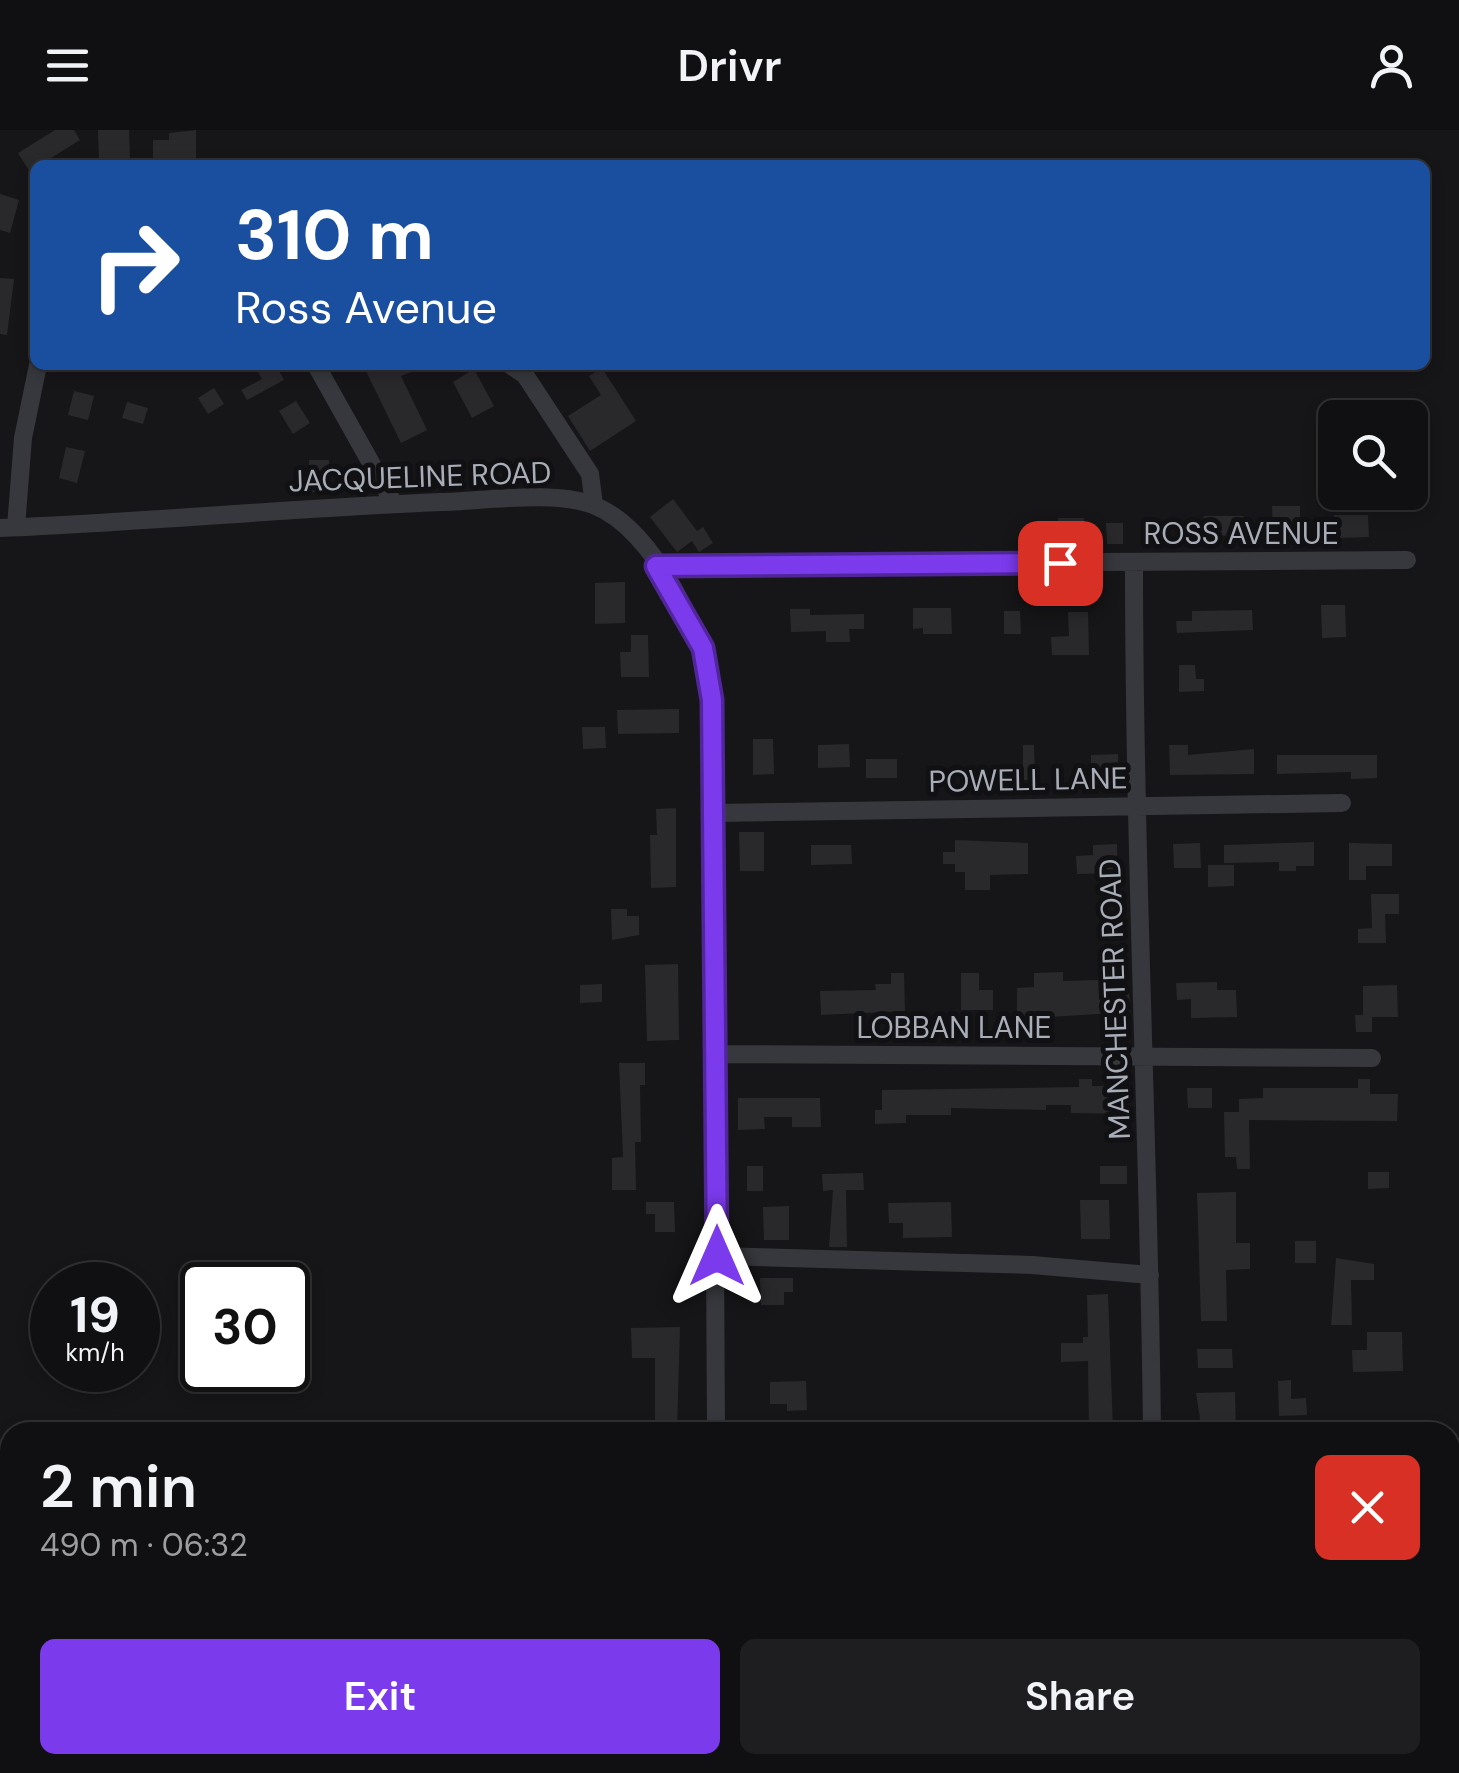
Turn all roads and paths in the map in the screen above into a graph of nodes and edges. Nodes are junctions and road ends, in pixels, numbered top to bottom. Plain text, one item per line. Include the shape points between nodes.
1 (37, 370) edge
2 (319, 370) edge
3 (518, 370) edge
4 (394, 504) junction
5 (594, 505) junction
6 (8, 527) edge
7 (1406, 560) dead end
8 (1134, 563) junction
9 (656, 566) junction
10 (1342, 803) dead end
11 (1134, 806) junction
12 (715, 813) junction
13 (716, 1054) junction
14 (1145, 1057) junction
15 (1372, 1058) dead end
16 (717, 1256) junction
17 (1150, 1275) junction
18 (716, 1422) edge
19 (1152, 1422) edge

1 - 6 street
2 - 4 street
3 - 5 street via 590,474
4 - 5 street, JACQUELINE ROAD
4 - 6 street, JACQUELINE ROAD
5 - 9 street via 629,529
7 - 8 street, ROSS AVENUE
8 - 9 street, ROSS AVENUE
8 - 11 street, MANCHESTER ROAD
9 - 12 street via 690,618 708,669
10 - 11 street, POWELL LANE
11 - 12 street, POWELL LANE
11 - 14 street, MANCHESTER ROAD
12 - 13 street
13 - 14 street, LOBBAN LANE
13 - 16 street
14 - 15 street, LOBBAN LANE
14 - 17 street, MANCHESTER ROAD
16 - 17 street
16 - 18 street
17 - 19 street, MANCHESTER ROAD

